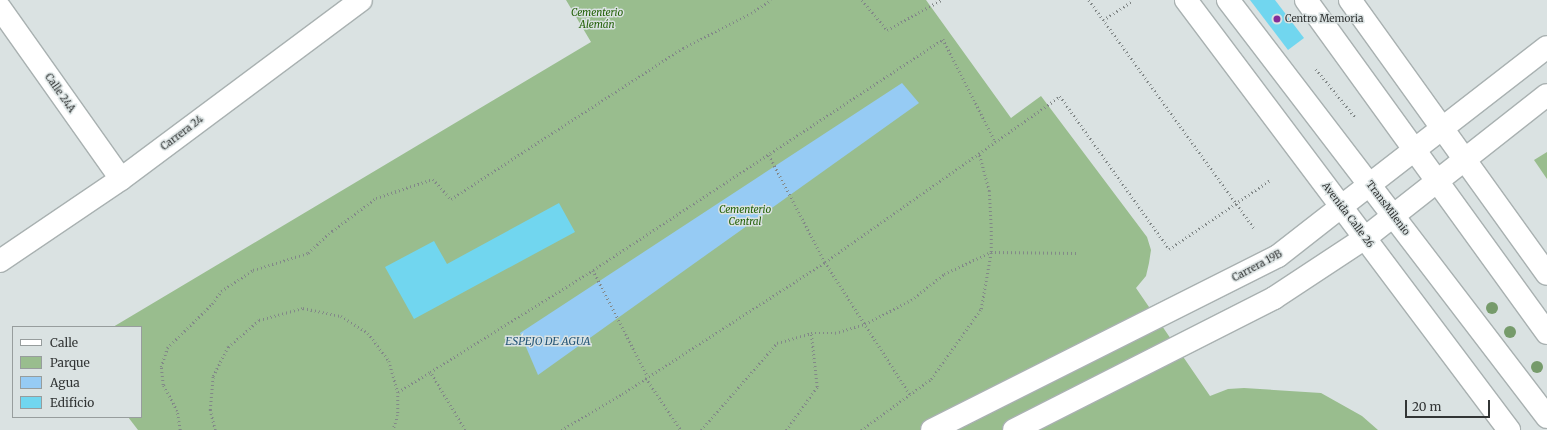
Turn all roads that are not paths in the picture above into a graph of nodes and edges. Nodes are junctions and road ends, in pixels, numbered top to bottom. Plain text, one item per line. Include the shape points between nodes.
1 (361, 0) edge
2 (1186, 0) edge
3 (1228, 0) edge
4 (1306, 0) edge
5 (1350, 0) edge
6 (0, 8) edge
7 (1547, 47) edge
8 (1547, 94) edge
9 (1443, 128) junction
10 (1416, 149) junction
11 (1464, 160) junction
12 (121, 179) junction
13 (1437, 181) junction
14 (1371, 184) junction
15 (1342, 206) junction
16 (1394, 215) junction
17 (1365, 238) junction
18 (0, 260) edge
19 (1547, 274) edge
20 (1547, 333) edge
21 (1547, 417) edge
22 (932, 430) edge
23 (1014, 430) edge
24 (1510, 430) edge

1 - 12 street, Carrera 24
2 - 15 street, Avenida Calle 26
3 - 14 street, TransMilenio
4 - 10 street
5 - 9 street
6 - 12 street, Calle 24A
7 - 9 street, Carrera 19B
8 - 11 street
9 - 10 street, Carrera 19B
9 - 11 street
10 - 13 street
10 - 14 street, Carrera 19B
11 - 13 street
11 - 19 street
12 - 18 street, Carrera 24
13 - 16 street
13 - 20 street
14 - 15 street, Carrera 19B
14 - 16 street, TransMilenio
15 - 17 street, Avenida Calle 26
15 - 22 street, Carrera 19B via 1278,256
16 - 17 street
16 - 21 street, TransMilenio
17 - 23 street via 1274,298
17 - 24 street, Avenida Calle 26

